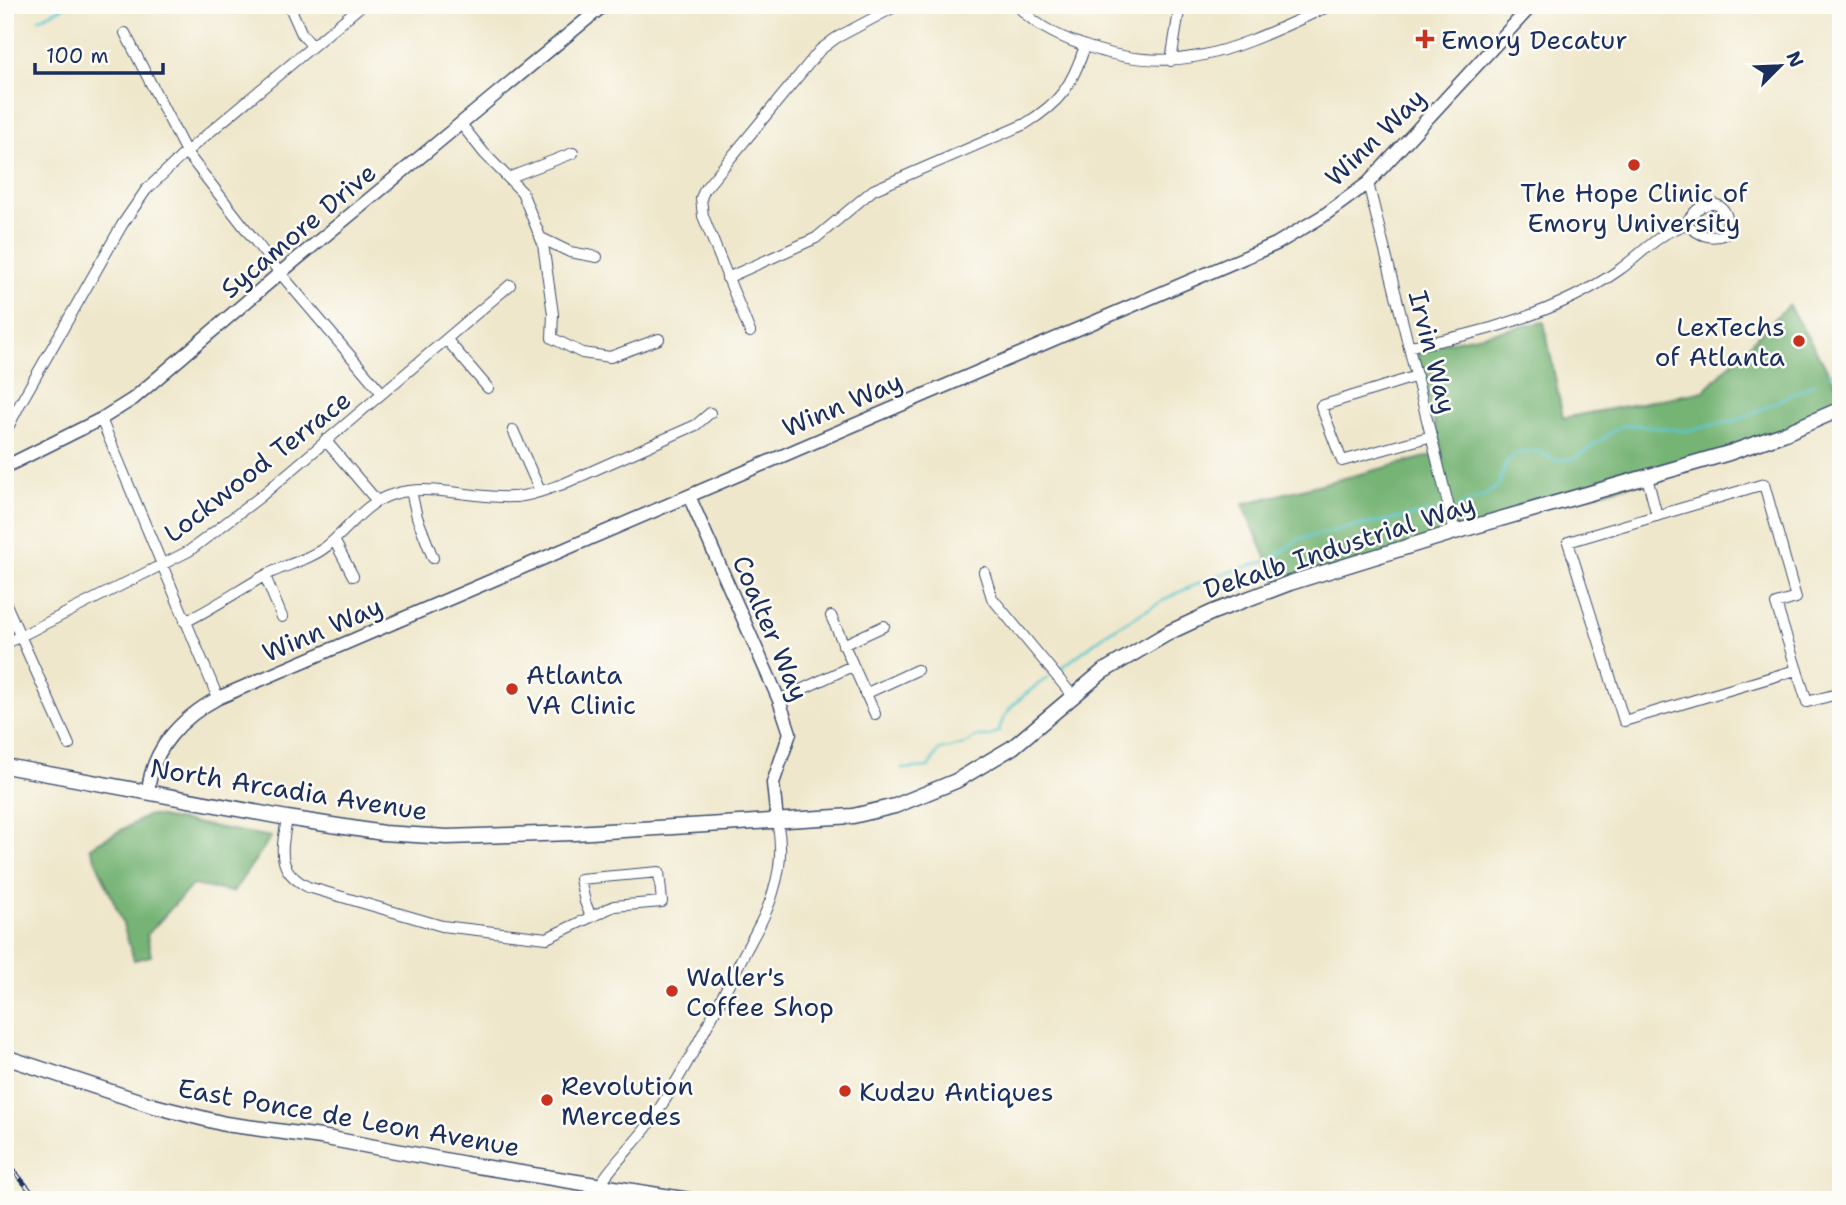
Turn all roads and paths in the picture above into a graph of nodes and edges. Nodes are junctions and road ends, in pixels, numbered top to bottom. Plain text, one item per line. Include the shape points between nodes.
1 (289, 5) edge
2 (362, 5) edge
3 (604, 5) edge
4 (898, 5) edge
5 (1017, 5) edge
6 (1180, 5) edge
7 (1532, 5) edge
8 (1327, 7) dead end
9 (125, 33) dead end
10 (312, 46) junction
11 (1084, 46) junction
12 (1171, 61) junction
13 (461, 124) junction
14 (186, 152) junction
15 (573, 153) dead end
16 (508, 178) junction
17 (1368, 183) junction
18 (1685, 224) dead end
19 (541, 238) junction
20 (597, 257) dead end
21 (280, 273) junction
22 (727, 278) junction
23 (510, 285) dead end
24 (750, 332) dead end
25 (659, 339) dead end
26 (447, 340) junction
27 (1410, 346) junction
28 (1416, 376) junction
29 (488, 388) dead end
30 (382, 393) junction
31 (1841, 409) edge
32 (710, 413) dead end
33 (101, 419) junction
34 (513, 430) dead end
35 (5, 433) edge
36 (1432, 436) junction
37 (325, 440) junction
38 (5, 467) edge
39 (1647, 477) junction
40 (411, 491) junction
41 (540, 491) junction
42 (689, 496) junction
43 (377, 501) junction
44 (1657, 516) junction
45 (1455, 532) junction
46 (334, 540) junction
47 (433, 558) dead end
48 (163, 565) junction
49 (984, 572) dead end
50 (265, 576) junction
51 (353, 576) dead end
52 (5, 602) edge
53 (831, 615) dead end
54 (282, 617) dead end
55 (186, 622) junction
56 (884, 626) dead end
57 (20, 638) junction
58 (5, 645) edge
59 (843, 645) junction
60 (852, 666) junction
61 (917, 670) dead end
62 (1796, 670) junction
63 (1841, 693) edge
64 (865, 694) junction
65 (1073, 696) junction
66 (218, 698) junction
67 (779, 700) junction
68 (875, 715) dead end
69 (69, 745) dead end
70 (5, 766) edge
71 (148, 793) junction
72 (288, 818) junction
73 (778, 821) junction
74 (591, 917) junction
75 (5, 1058) edge
76 (599, 1185) junction
77 (592, 1200) edge
78 (689, 1200) edge

1 - 10 street
2 - 10 street
3 - 13 street, Sycamore Drive
4 - 22 street via 820,50 705,189 703,216
5 - 11 street via 1045,28
6 - 12 street
7 - 17 street, Winn Way
8 - 12 street via 1234,48
9 - 14 street
10 - 14 street
11 - 12 street via 1115,57
11 - 22 street via 1073,80 1045,112 873,190 816,237
13 - 16 street
13 - 21 street, Sycamore Drive
14 - 21 street
14 - 35 street via 146,190 122,225
15 - 16 street
16 - 19 street via 522,192
17 - 27 street, Irvin Way
17 - 42 street, Winn Way via 1276,244
18 - 27 street via 1664,234 1592,288 1535,315
19 - 20 street via 570,253
19 - 25 street via 552,338 582,353 610,357
21 - 30 street
21 - 33 street, Sycamore Drive via 133,399
22 - 24 street
23 - 26 street, Lockwood Terrace
26 - 29 street
26 - 30 street, Lockwood Terrace
27 - 28 street, Irvin Way
28 - 36 street, Irvin Way
28 - 36 street via 1321,406 1342,461
30 - 37 street, Lockwood Terrace
31 - 39 main road, Dekalb Industrial Way via 1770,439
32 - 41 street via 696,425
33 - 38 street, Sycamore Drive
33 - 48 street
34 - 41 street
36 - 45 street, Irvin Way
37 - 43 street
37 - 48 street, Lockwood Terrace via 260,497
39 - 44 street
39 - 45 main road, Dekalb Industrial Way
40 - 41 street via 513,498
40 - 43 street
40 - 47 street
42 - 66 street, Winn Way
42 - 67 street, Coalter Way
43 - 46 street
44 - 62 street via 1764,484 1796,598 1776,604
44 - 62 street via 1567,542 1624,721
45 - 65 main road, Dekalb Industrial Way via 1213,612 1138,649
46 - 50 street
46 - 51 street
48 - 55 street
48 - 57 street, Lockwood Terrace
49 - 65 street via 992,598
50 - 54 street
50 - 55 street
52 - 57 street
53 - 59 street
55 - 66 street
56 - 59 street
57 - 58 street, Lockwood Terrace
57 - 69 street
59 - 60 street
60 - 64 street
60 - 67 street
61 - 64 street
62 - 63 street via 1807,702
64 - 68 street
65 - 73 main road, Dekalb Industrial Way via 1013,747 956,781 895,806 853,816
66 - 71 street, Winn Way via 172,733 159,755
67 - 73 street, Coalter Way via 790,733 773,783
70 - 71 main road, North Arcadia Avenue
71 - 72 main road, North Arcadia Avenue
72 - 73 main road, North Arcadia Avenue via 383,833 447,837
72 - 74 street via 284,862 293,880 309,887 442,926 547,938
73 - 76 street via 777,879 758,927 666,1100
74 - 74 street via 614,906 662,902 659,872 580,878
75 - 76 main road, East Ponce de Leon Avenue via 225,1124
76 - 77 street
76 - 78 main road, East Ponce de Leon Avenue

